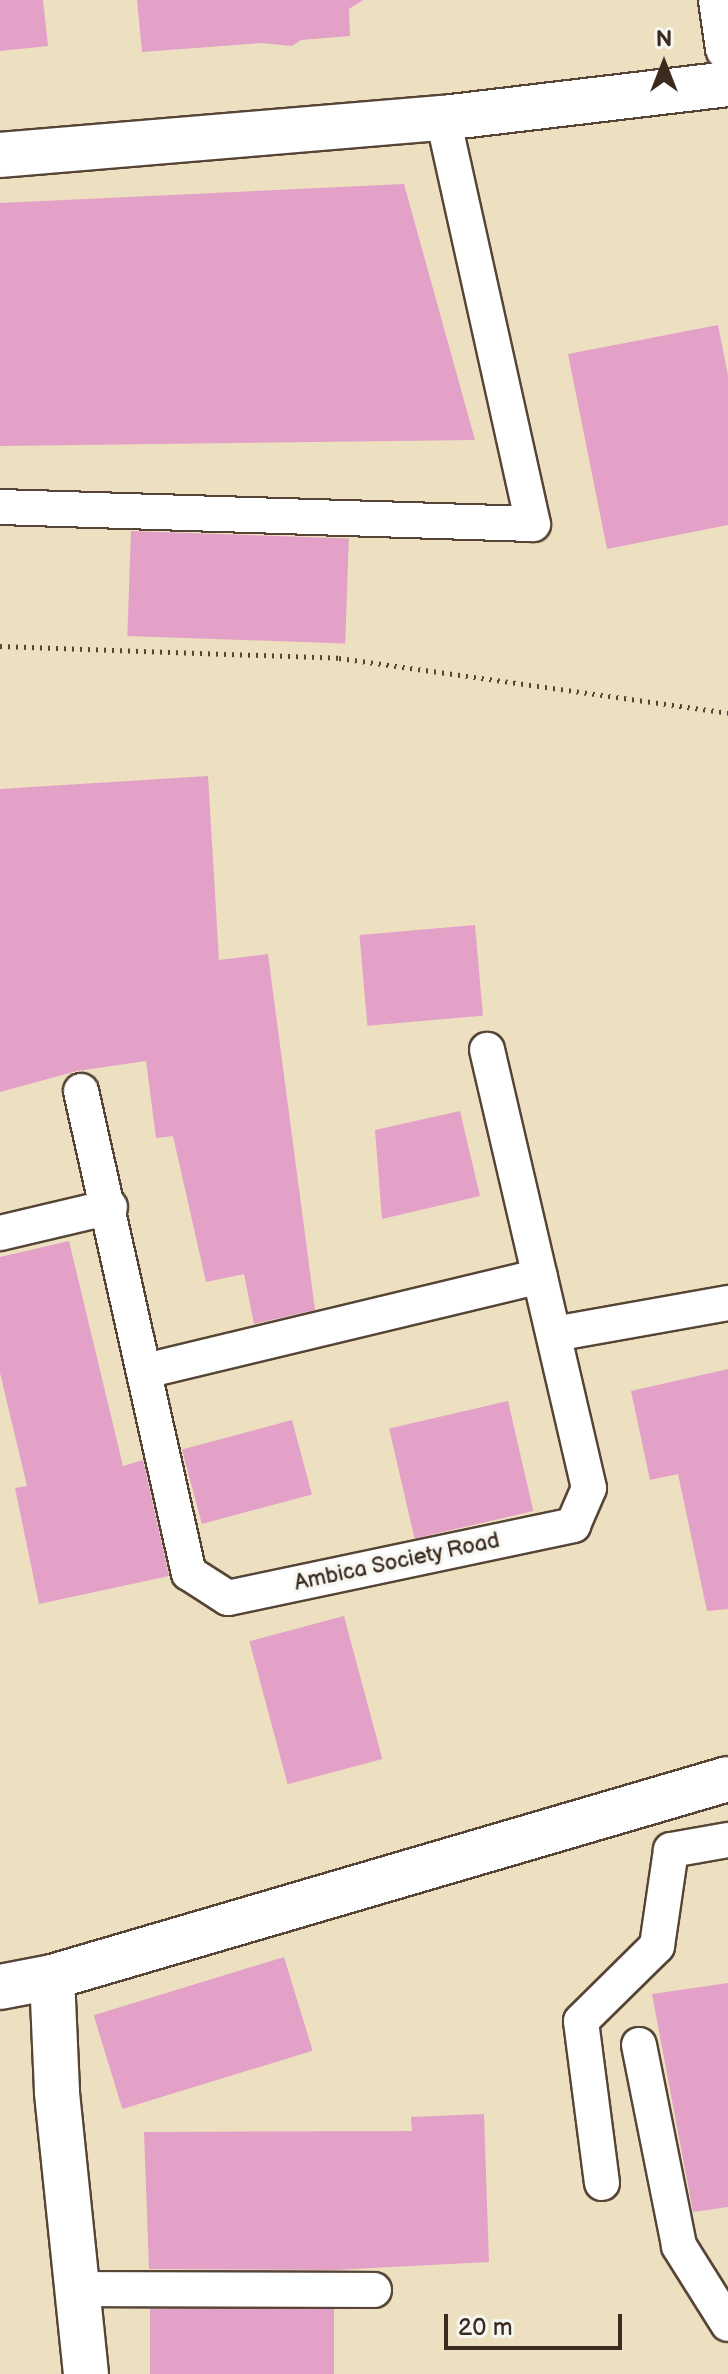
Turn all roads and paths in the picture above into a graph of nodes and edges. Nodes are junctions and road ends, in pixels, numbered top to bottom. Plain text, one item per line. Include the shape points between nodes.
1 (721, 0) edge
2 (728, 49) edge
3 (728, 84) edge
4 (443, 118) junction
5 (0, 155) edge
6 (0, 507) edge
7 (0, 646) edge
8 (728, 713) edge
9 (487, 1050) dead end
10 (81, 1091) dead end
11 (110, 1207) junction
12 (0, 1233) edge
13 (540, 1276) junction
14 (728, 1303) edge
15 (554, 1334) junction
16 (145, 1371) junction
17 (728, 1779) edge
18 (728, 1840) edge
19 (52, 1977) junction
20 (0, 1987) edge
21 (639, 2045) dead end
22 (602, 2183) dead end
23 (78, 2289) junction
24 (374, 2290) dead end
25 (728, 2324) edge
26 (86, 2374) edge

1 - 2 street
3 - 4 street
4 - 5 street
4 - 6 lane via 533,524
7 - 8 path via 339,658
9 - 13 lane
10 - 11 lane
11 - 12 lane
11 - 16 lane
13 - 15 lane
13 - 16 lane
14 - 15 lane
15 - 16 lane, Ambica Society Road via 589,1488 573,1525 228,1598 189,1573
17 - 19 street
18 - 22 lane via 671,1850 657,1946 581,2021
19 - 20 street
19 - 23 street via 57,2091
21 - 25 lane via 679,2246
23 - 24 lane
23 - 26 street

